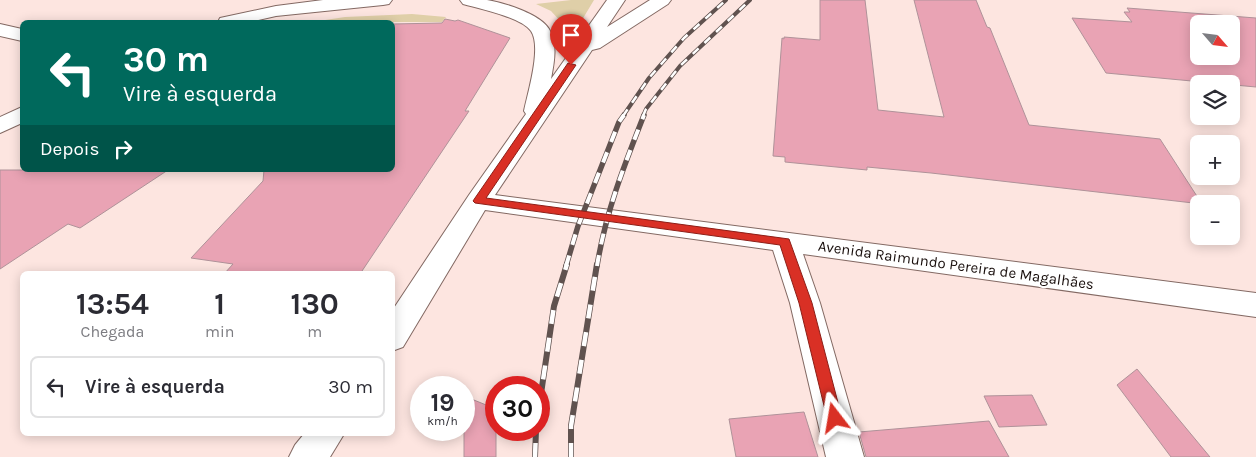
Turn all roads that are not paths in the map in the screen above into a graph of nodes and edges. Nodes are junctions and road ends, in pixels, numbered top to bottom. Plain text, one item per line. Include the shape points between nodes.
1 (383, 0) edge
2 (448, 0) edge
3 (497, 0) edge
4 (616, 0) edge
5 (662, 0) edge
6 (470, 1) edge
7 (301, 4) edge
8 (234, 20) edge
9 (0, 30) edge
10 (20, 35) edge
11 (579, 53) junction
12 (20, 115) edge
13 (533, 123) junction
14 (0, 126) edge
15 (478, 201) junction
16 (785, 242) junction
17 (1256, 305) edge
18 (395, 333) edge
19 (324, 436) edge
20 (308, 457) edge
21 (844, 457) edge

1 - 7 street
2 - 6 street
3 - 6 street
4 - 11 street
5 - 11 street
6 - 13 street via 518,15 542,31 545,54
7 - 8 street
9 - 10 street
11 - 13 street
12 - 14 street
13 - 15 street
15 - 16 street, Avenida Raimundo Pereira de Magalhães
15 - 18 street
16 - 17 street, Avenida Raimundo Pereira de Magalhães
16 - 21 street via 805,303
19 - 20 street

